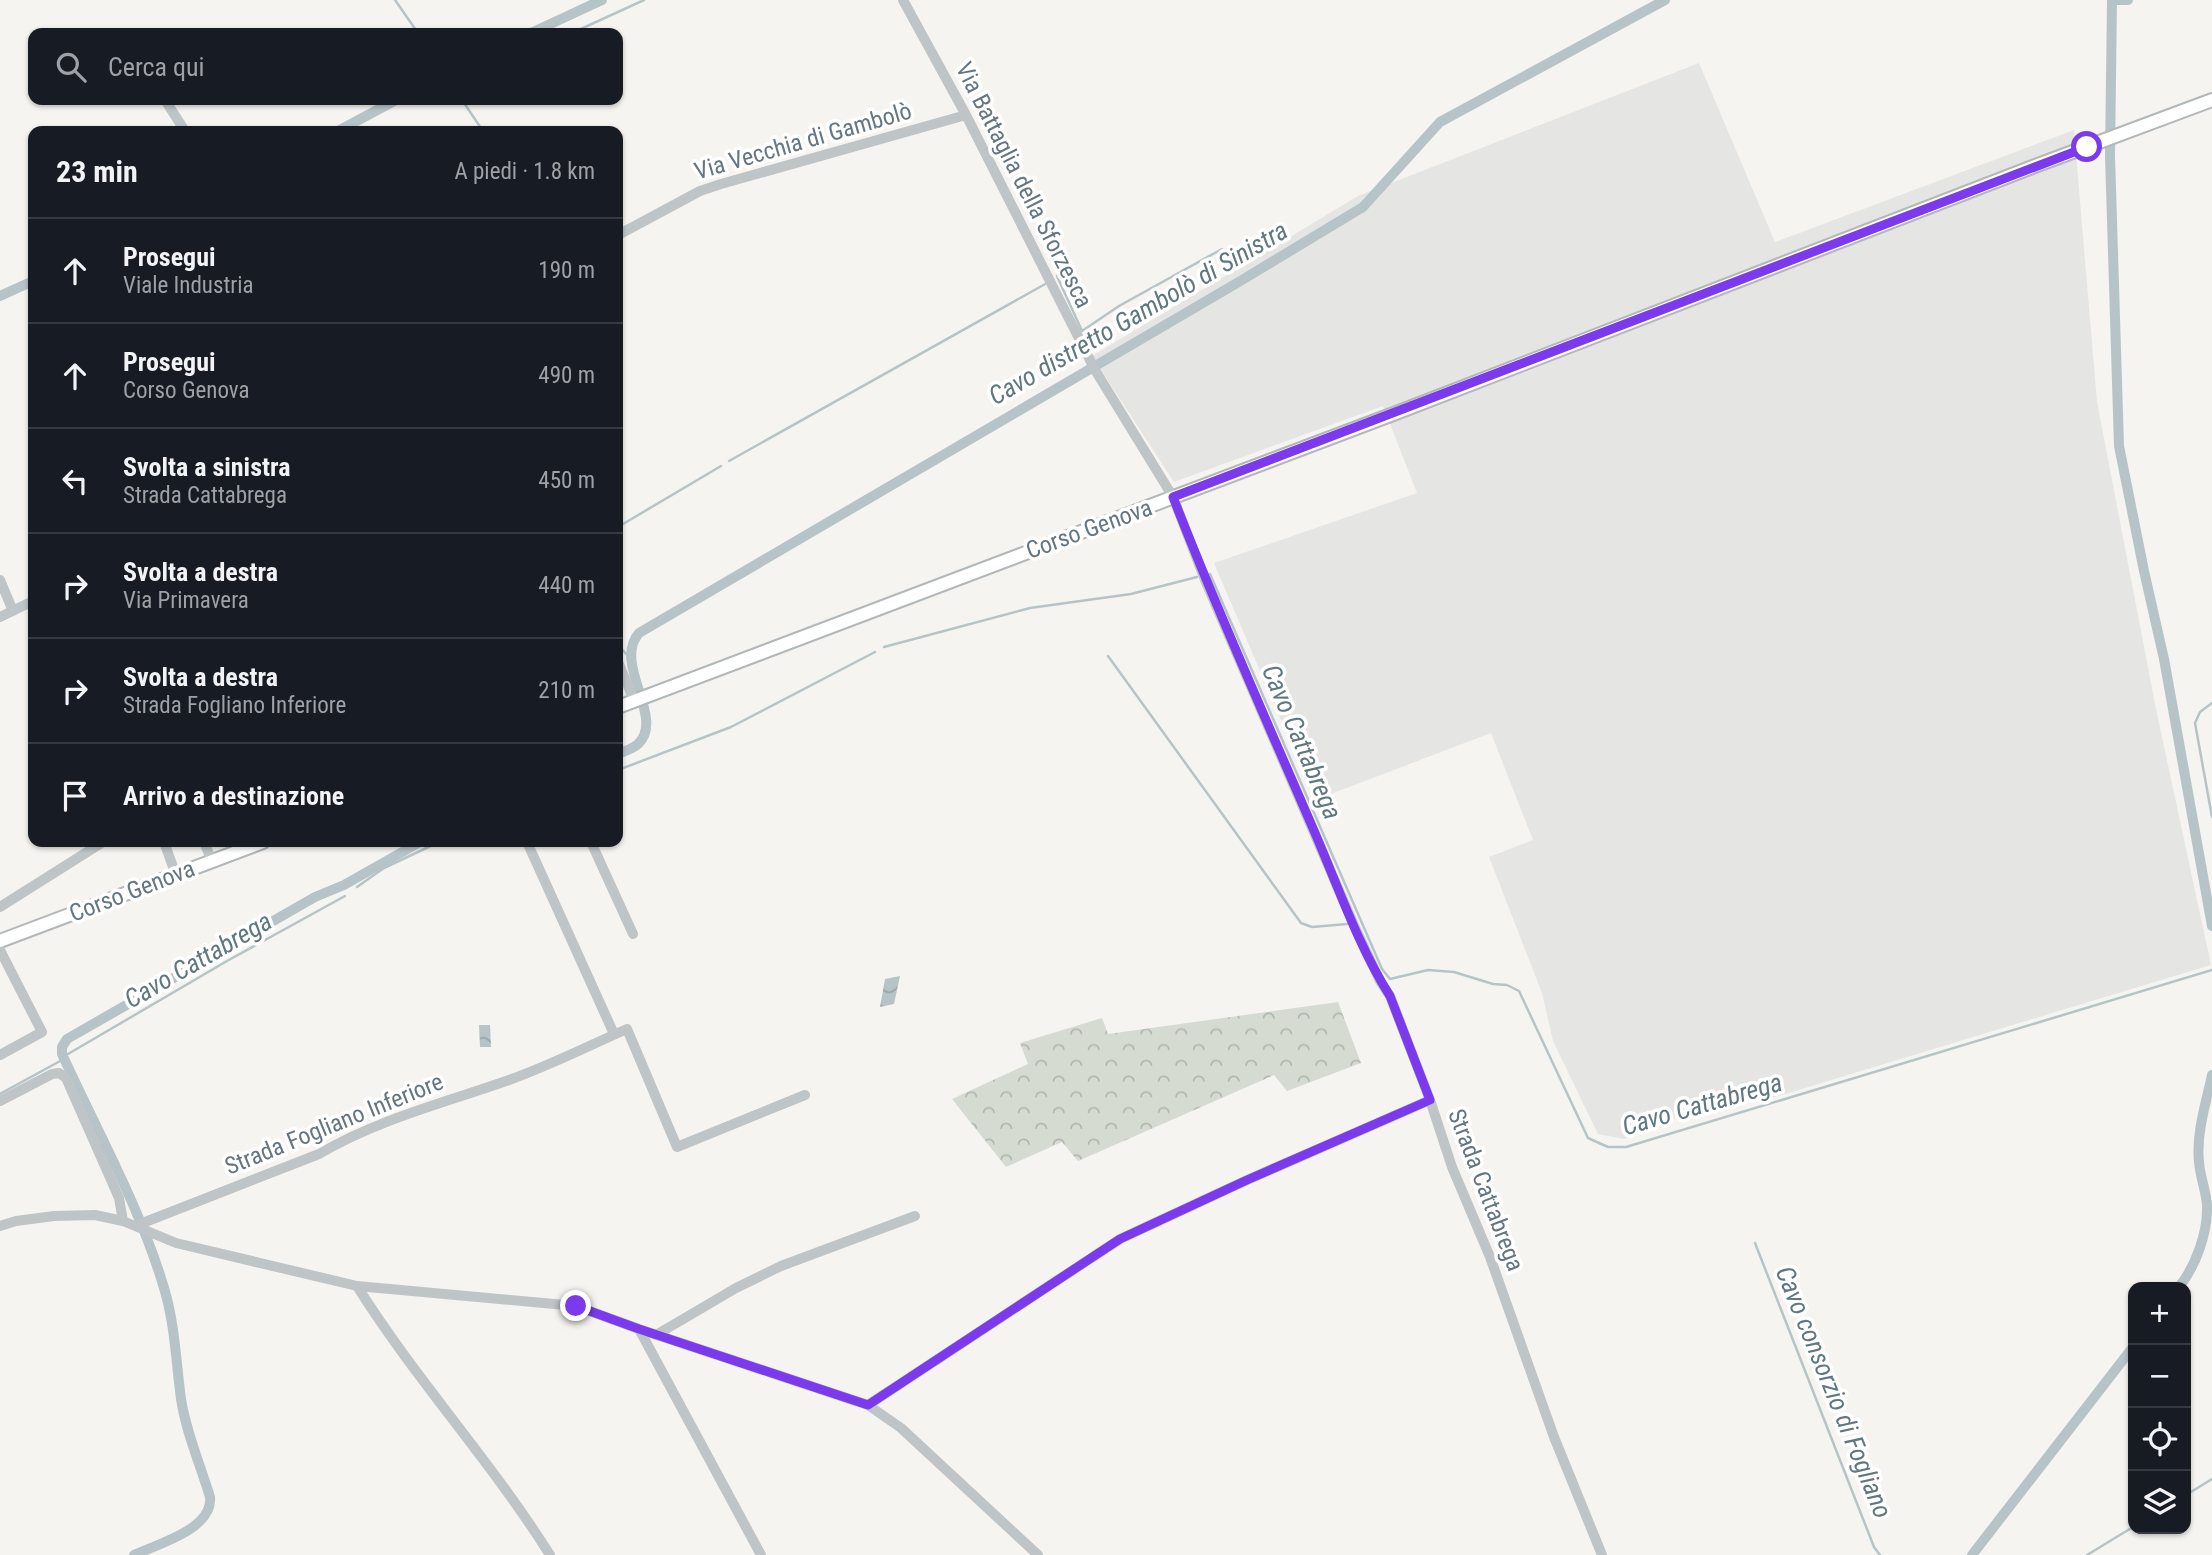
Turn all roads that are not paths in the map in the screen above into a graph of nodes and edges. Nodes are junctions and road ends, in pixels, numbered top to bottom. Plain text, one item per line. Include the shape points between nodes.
1 (903, 0) edge
2 (2212, 100) edge
3 (168, 105) edge
4 (966, 115) junction
5 (182, 126) edge
6 (623, 232) edge
7 (1173, 497) junction
8 (0, 580) edge
9 (28, 604) edge
10 (13, 611) junction
11 (0, 617) edge
12 (623, 673) edge
13 (635, 700) junction
14 (623, 705) edge
15 (95, 847) edge
16 (166, 847) edge
17 (206, 847) edge
18 (250, 847) edge
19 (529, 847) edge
20 (593, 847) edge
21 (212, 861) junction
22 (176, 875) junction
23 (0, 907) edge
24 (633, 934) dead end
25 (0, 941) edge
26 (0, 950) edge
27 (614, 1034) junction
28 (0, 1055) edge
29 (805, 1095) dead end
30 (1430, 1100) junction
31 (0, 1101) edge
32 (915, 1216) dead end
33 (123, 1222) junction
34 (0, 1226) edge
35 (140, 1226) junction
36 (357, 1286) junction
37 (639, 1329) junction
38 (656, 1335) junction
39 (868, 1405) junction
40 (550, 1555) edge
41 (761, 1555) edge
42 (1038, 1555) edge
43 (1602, 1555) edge

1 - 4 street, Via Battaglia della Sforzesca
2 - 7 main road, Corso Genova
3 - 5 street
4 - 6 street, Via Vecchia di Gambolò via 720,184
4 - 7 street, Via Battaglia della Sforzesca via 1093,366
7 - 13 main road, Corso Genova
7 - 30 street, Strada Cattabrega via 1353,923 1390,996
8 - 10 street
9 - 10 street
10 - 11 street
12 - 13 street
13 - 14 main road, Corso Genova
15 - 23 street
16 - 22 street
17 - 21 street
18 - 21 main road, Corso Genova
19 - 27 street
20 - 24 street
21 - 22 main road, Corso Genova
22 - 25 main road, Corso Genova
26 - 28 street via 42,1032
27 - 29 street, Strada Fogliano Inferiore via 627,1029 677,1147
27 - 35 street, Strada Fogliano Inferiore via 511,1079 398,1116 319,1154
30 - 39 street via 1120,1239
30 - 43 street, Strada Cattabrega
31 - 33 street via 60,1073 119,1198
32 - 38 street via 781,1266
33 - 34 street via 95,1215 54,1216
33 - 35 street
35 - 36 street via 176,1243
36 - 37 street via 576,1306
36 - 40 street via 439,1403 493,1469
37 - 38 street
37 - 41 street
38 - 39 street
39 - 42 street via 901,1428

